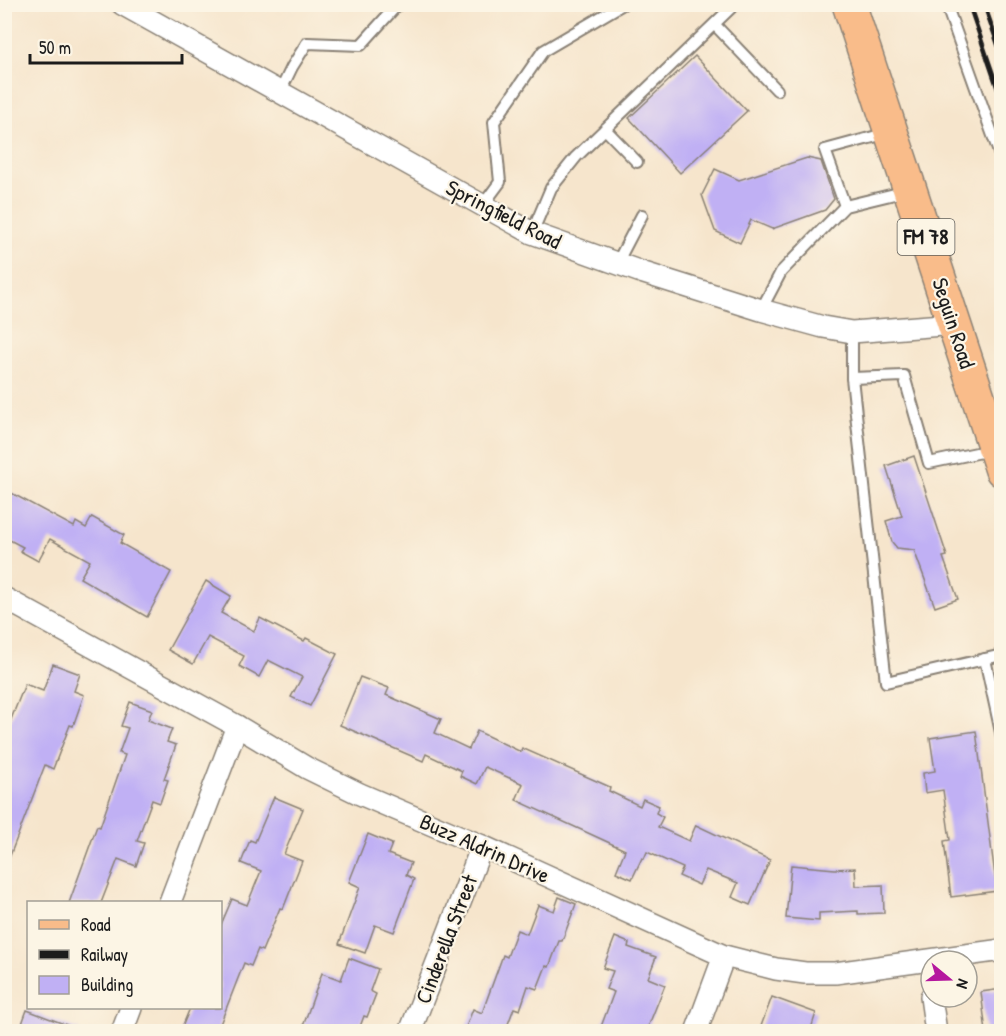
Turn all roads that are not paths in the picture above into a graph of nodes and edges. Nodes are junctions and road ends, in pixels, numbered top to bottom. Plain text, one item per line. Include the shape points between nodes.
1 (122, 4) edge
2 (398, 4) edge
3 (623, 4) edge
4 (735, 4) edge
5 (849, 4) edge
6 (946, 4) edge
7 (715, 25) junction
8 (777, 90) dead end
9 (280, 92) junction
10 (605, 129) junction
11 (891, 132) junction
12 (1002, 161) edge
13 (637, 162) dead end
14 (911, 190) junction
15 (483, 205) junction
16 (845, 206) junction
17 (642, 215) dead end
18 (532, 233) junction
19 (617, 263) junction
20 (761, 310) junction
21 (955, 324) junction
22 (852, 332) junction
23 (852, 378) junction
24 (998, 460) edge
25 (4, 598) edge
26 (1002, 655) edge
27 (985, 659) junction
28 (237, 726) junction
29 (1002, 737) edge
30 (482, 846) junction
31 (171, 901) edge
32 (1002, 950) edge
33 (979, 954) edge
34 (724, 956) junction
35 (919, 963) edge
36 (131, 1009) edge
37 (933, 1009) edge
38 (122, 1032) edge
39 (410, 1032) edge
40 (696, 1032) edge
41 (936, 1032) edge

1 - 9 street, Springfield Road
2 - 9 lane via 361,45 307,43
3 - 15 lane via 543,51 494,122 500,182
4 - 7 lane
5 - 11 main road, Seguin Road / FM 78
6 - 12 lane
7 - 8 lane
7 - 10 lane
9 - 15 street, Springfield Road
10 - 13 lane
10 - 18 lane via 551,189
11 - 14 main road, Seguin Road / FM 78
11 - 16 lane via 825,150
14 - 16 lane
14 - 21 main road, Seguin Road / FM 78
15 - 18 street, Springfield Road
16 - 20 lane via 782,272
17 - 19 lane
18 - 19 street, Springfield Road
19 - 20 street, Springfield Road
20 - 22 street, Springfield Road
21 - 22 street, Springfield Road
21 - 24 main road, Seguin Road / FM 78
22 - 23 lane
23 - 24 lane via 904,376 929,463
23 - 27 lane via 886,682
25 - 28 street, Buzz Aldrin Drive
26 - 27 lane
27 - 29 lane
28 - 30 street, Buzz Aldrin Drive via 360,794
28 - 31 street
30 - 34 street, Buzz Aldrin Drive
30 - 39 street, Cinderella Street
32 - 33 street, Buzz Aldrin Drive
34 - 35 street, Buzz Aldrin Drive via 805,973 864,971
34 - 40 street
36 - 38 street
37 - 41 street

